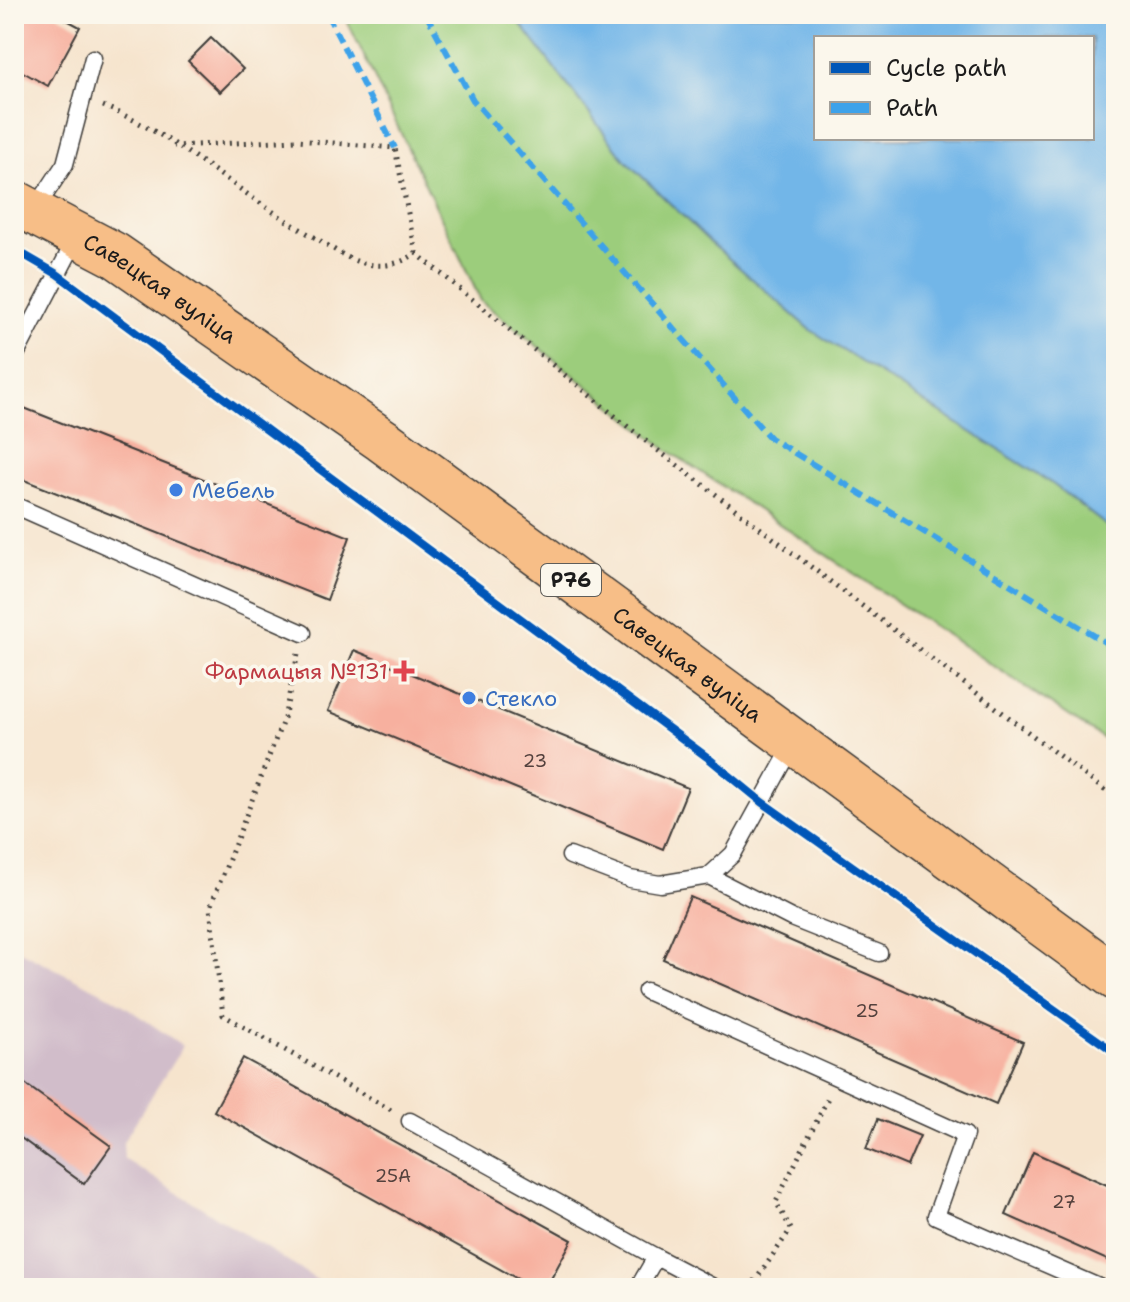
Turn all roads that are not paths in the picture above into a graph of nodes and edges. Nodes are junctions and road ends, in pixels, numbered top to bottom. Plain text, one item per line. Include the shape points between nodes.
1 (93, 58) dead end
2 (24, 207) edge
3 (77, 235) junction
4 (14, 358) edge
5 (14, 505) edge
6 (303, 633) road end
7 (794, 744) junction
8 (570, 856) dead end
9 (709, 876) junction
10 (879, 953) dead end
11 (1116, 978) edge
12 (646, 991) dead end
13 (410, 1121) road end
14 (656, 1257) junction
15 (638, 1288) edge
16 (715, 1288) edge
17 (1101, 1288) edge

1 - 2 lane via 65,164
2 - 3 main road, Савецкая вуліца / Р76
3 - 4 lane
3 - 7 main road, Савецкая вуліца / Р76 via 115,255 382,440
5 - 6 lane
7 - 9 lane via 733,854
7 - 11 main road, Савецкая вуліца / Р76
8 - 9 lane via 660,884
9 - 10 lane via 791,918
12 - 17 lane via 965,1135 936,1216
13 - 14 lane
14 - 15 lane
14 - 16 lane

